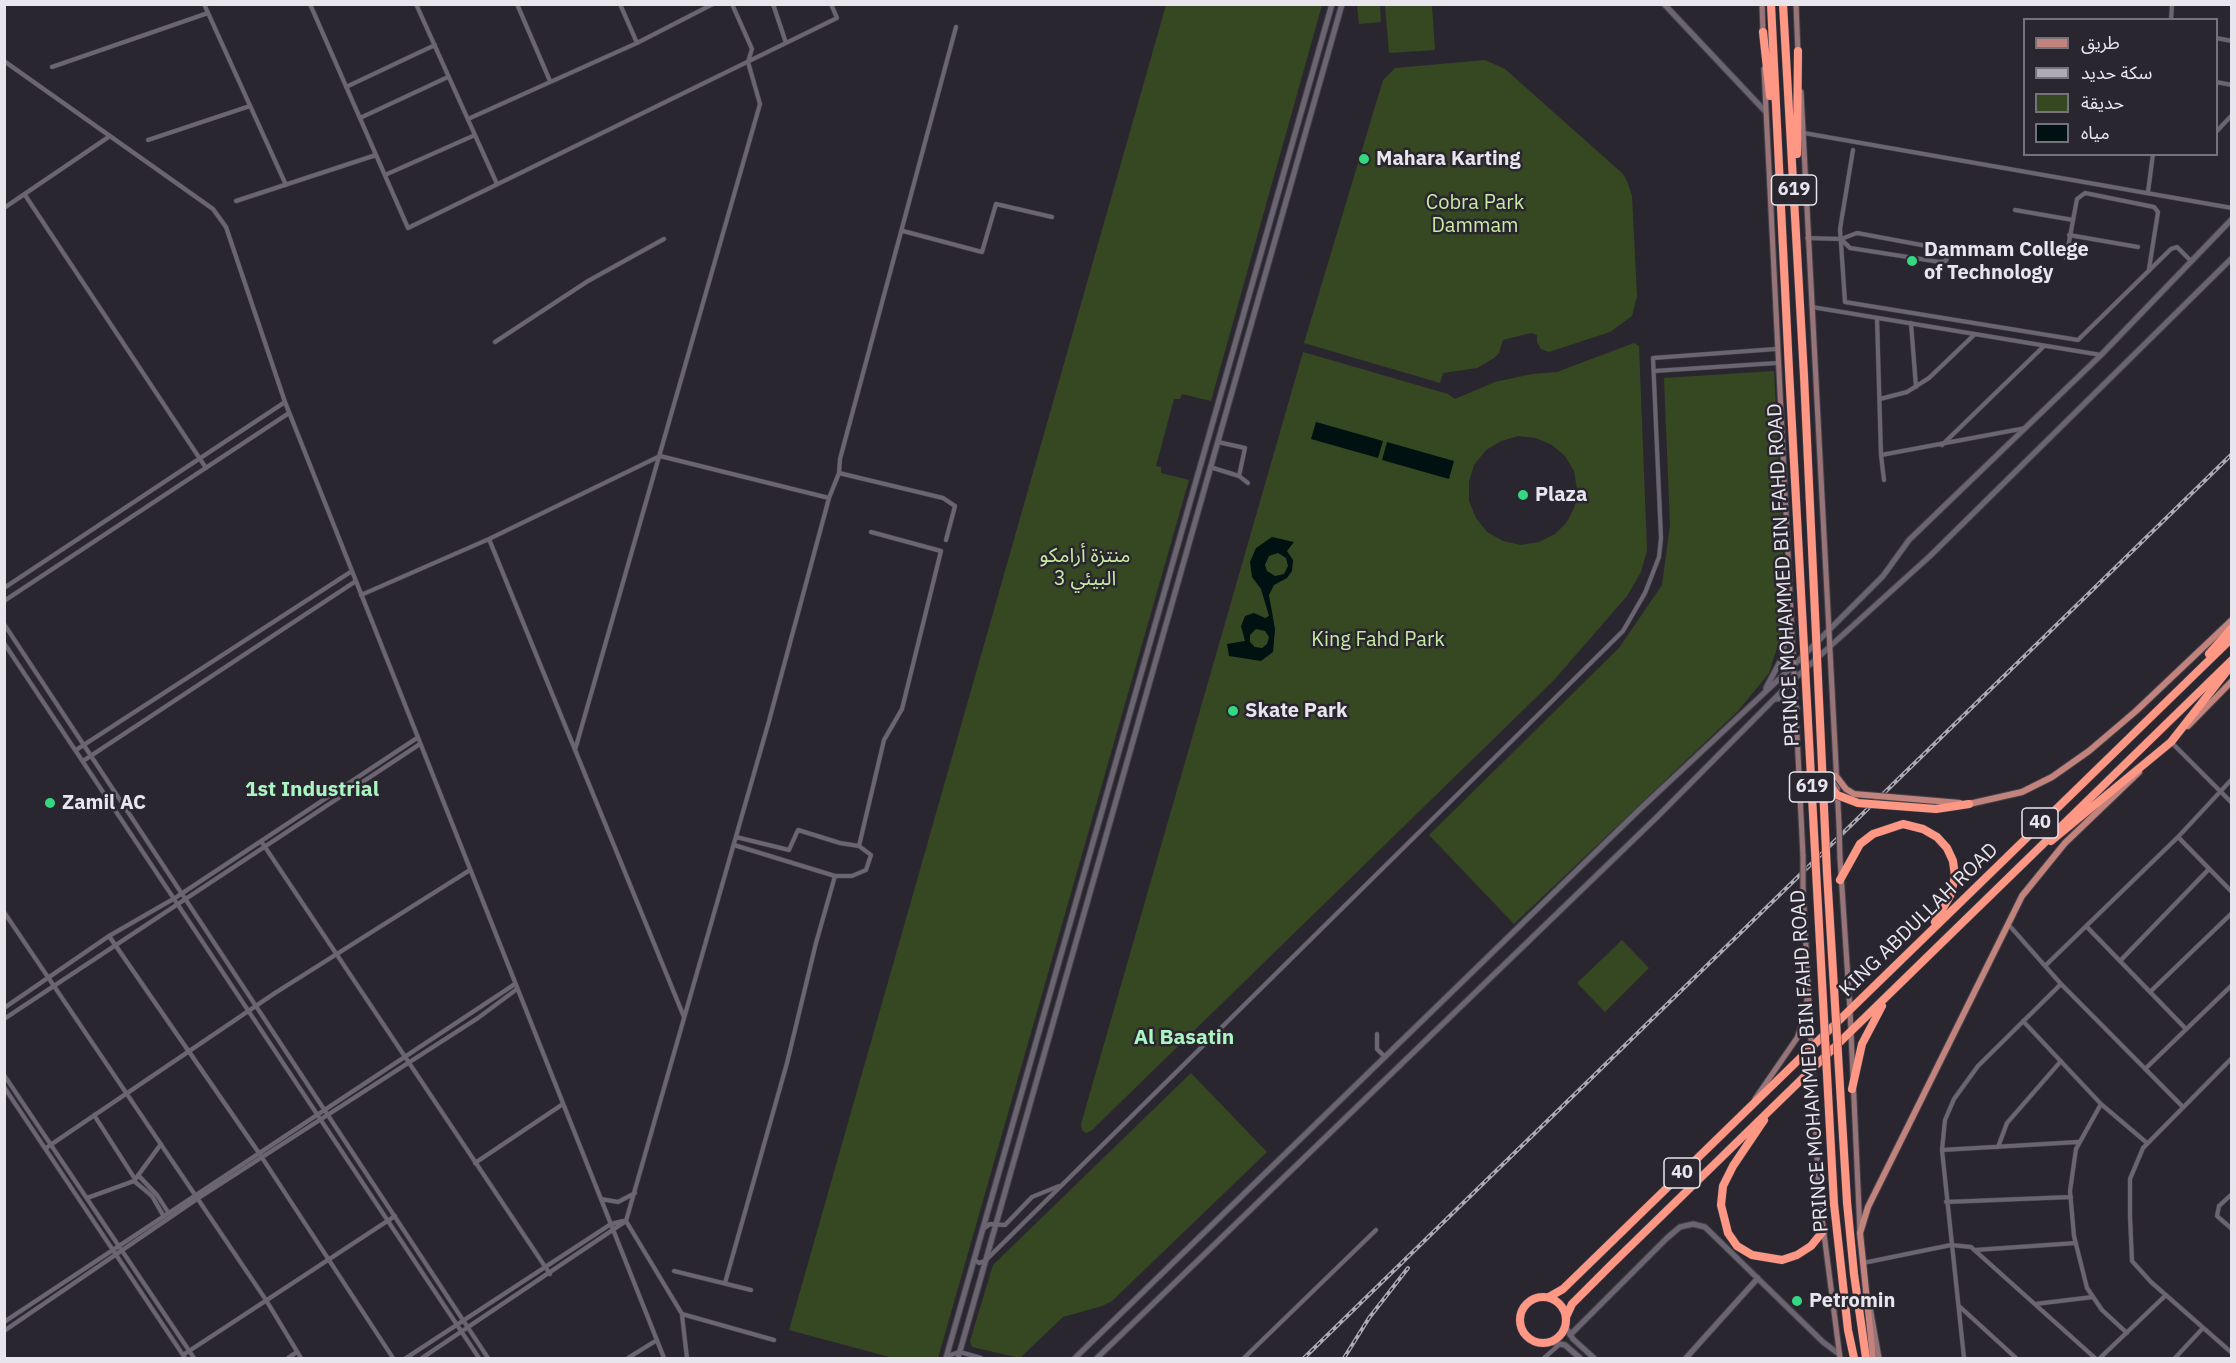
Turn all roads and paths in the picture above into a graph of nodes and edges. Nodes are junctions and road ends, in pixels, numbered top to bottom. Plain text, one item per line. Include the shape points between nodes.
1 (204, 4) edge
2 (310, 4) edge
3 (417, 4) edge
4 (517, 4) edge
5 (620, 4) edge
6 (713, 4) edge
7 (732, 4) edge
8 (774, 4) edge
9 (831, 4) edge
10 (1332, 4) edge
11 (1342, 4) edge
12 (1664, 4) edge
13 (1762, 4) edge
14 (1771, 4) edge
15 (1784, 4) edge
16 (1796, 4) edge
17 (1330, 12) junction
18 (208, 13) junction
19 (1340, 14) junction
20 (956, 27) dead end
21 (1763, 32) junction
22 (637, 43) junction
23 (786, 43) junction
24 (435, 45) junction
25 (1798, 51) junction
26 (4, 61) edge
27 (748, 62) junction
28 (52, 67) dead end
29 (448, 77) junction
30 (550, 81) junction
31 (346, 87) junction
32 (250, 106) junction
33 (1764, 110) junction
34 (1300, 115) junction
35 (2232, 115) edge
36 (360, 118) junction
37 (468, 118) junction
38 (1310, 118) junction
39 (2218, 131) edge
40 (1804, 133) junction
41 (475, 135) junction
42 (110, 136) junction
43 (148, 140) dead end
44 (1853, 150) dead end
45 (376, 155) junction
46 (2153, 156) edge
47 (385, 175) junction
48 (497, 184) junction
49 (286, 185) junction
50 (1779, 190) junction
51 (2148, 192) junction
52 (25, 195) junction
53 (236, 201) dead end
54 (4, 208) edge
55 (2232, 208) edge
56 (2015, 210) dead end
57 (1052, 218) dead end
58 (2232, 219) edge
59 (2073, 220) junction
60 (1796, 222) junction
61 (903, 231) junction
62 (1267, 232) junction
63 (1276, 235) junction
64 (2069, 235) junction
65 (664, 238) dead end
66 (1806, 238) junction
67 (1841, 239) junction
68 (2138, 247) dead end
69 (2066, 258) dead end
70 (2232, 258) edge
71 (2191, 261) junction
72 (2149, 270) junction
73 (1810, 307) junction
74 (1877, 318) junction
75 (1911, 323) junction
76 (1239, 333) junction
77 (1975, 334) junction
78 (1248, 336) junction
79 (495, 342) dead end
80 (2045, 345) junction
81 (1776, 349) junction
82 (2101, 355) junction
83 (1777, 363) junction
84 (1654, 371) junction
85 (1226, 378) junction
86 (1235, 380) junction
87 (1916, 387) junction
88 (1880, 399) junction
89 (285, 402) junction
90 (290, 413) junction
91 (1214, 421) junction
92 (1223, 424) junction
93 (2026, 427) junction
94 (1217, 442) junction
95 (1942, 445) junction
96 (1881, 455) junction
97 (660, 456) junction
98 (200, 458) junction
99 (1210, 467) junction
100 (206, 468) junction
101 (839, 473) junction
102 (1198, 475) junction
103 (1239, 476) junction
104 (1208, 478) junction
105 (1884, 480) dead end
106 (1248, 483) dead end
107 (829, 498) junction
108 (138, 500) junction
109 (144, 509) junction
110 (870, 532) dead end
111 (489, 539) junction
112 (946, 540) dead end
113 (66, 548) junction
114 (71, 556) junction
115 (352, 571) junction
116 (356, 581) junction
117 (4, 588) edge
118 (361, 595) junction
119 (4, 601) edge
120 (305, 602) junction
121 (1791, 608) junction
122 (310, 610) junction
123 (2232, 620) edge
124 (4, 624) edge
125 (1829, 628) junction
126 (2232, 628) edge
127 (1152, 635) junction
128 (1162, 638) junction
129 (2232, 638) edge
130 (4, 644) edge
131 (1829, 646) junction
132 (2232, 660) edge
133 (2232, 665) edge
134 (1793, 666) junction
135 (204, 667) junction
136 (212, 675) junction
137 (1794, 680) junction
138 (2189, 680) junction
139 (2232, 681) edge
140 (1763, 694) junction
141 (1773, 699) junction
142 (1797, 708) junction
143 (417, 738) junction
144 (2171, 742) junction
145 (420, 744) junction
146 (84, 745) junction
147 (76, 750) junction
148 (575, 750) junction
149 (1120, 752) junction
150 (91, 755) junction
151 (1129, 755) junction
152 (83, 761) junction
153 (1823, 773) junction
154 (1836, 776) junction
155 (2232, 780) edge
156 (2220, 790) junction
157 (2232, 803) edge
158 (1969, 804) junction
159 (736, 837) junction
160 (2178, 837) junction
161 (261, 841) junction
162 (734, 845) junction
163 (859, 846) junction
164 (265, 847) junction
165 (2209, 869) junction
166 (470, 870) junction
167 (2015, 871) junction
168 (835, 876) junction
169 (1840, 880) junction
170 (1082, 883) junction
171 (1092, 886) junction
172 (2232, 892) edge
173 (182, 893) junction
174 (175, 898) junction
175 (186, 899) junction
176 (179, 903) junction
177 (4, 912) edge
178 (2232, 913) edge
179 (2007, 924) junction
180 (2086, 926) junction
181 (1926, 935) junction
182 (109, 936) junction
183 (116, 946) junction
184 (337, 956) junction
185 (2120, 961) junction
186 (2045, 966) junction
187 (49, 979) junction
188 (1810, 980) junction
189 (515, 984) junction
190 (2061, 984) junction
191 (2232, 985) edge
192 (54, 987) junction
193 (517, 989) junction
194 (2150, 992) junction
195 (1888, 997) junction
196 (1049, 1000) junction
197 (1059, 1002) junction
198 (258, 1007) junction
199 (6, 1008) edge
200 (1850, 1010) junction
201 (250, 1011) junction
202 (12, 1014) junction
203 (685, 1017) junction
204 (4, 1019) edge
205 (2023, 1022) junction
206 (2186, 1029) junction
207 (1850, 1032) junction
208 (1377, 1034) dead end
209 (1813, 1046) junction
210 (190, 1051) junction
211 (405, 1057) junction
212 (1385, 1057) junction
213 (2232, 1058) edge
214 (407, 1062) junction
215 (2061, 1062) junction
216 (1814, 1067) junction
217 (2145, 1069) junction
218 (4, 1075) edge
219 (4, 1087) edge
220 (1852, 1089) junction
221 (126, 1094) junction
222 (563, 1104) junction
223 (2101, 1104) junction
224 (2183, 1107) junction
225 (326, 1109) junction
226 (1748, 1109) junction
227 (1770, 1111) junction
228 (328, 1114) junction
229 (94, 1115) junction
230 (320, 1115) junction
231 (322, 1120) junction
232 (2078, 1142) junction
233 (2147, 1143) junction
234 (51, 1144) junction
235 (161, 1144) junction
236 (1998, 1147) junction
237 (46, 1148) junction
238 (1942, 1150) junction
239 (1006, 1152) junction
240 (259, 1153) junction
241 (1016, 1154) junction
242 (261, 1158) junction
243 (474, 1163) junction
244 (135, 1178) junction
245 (1062, 1184) junction
246 (635, 1193) junction
247 (195, 1194) junction
248 (2232, 1194) edge
249 (2071, 1197) junction
250 (87, 1198) junction
251 (197, 1199) junction
252 (601, 1199) junction
253 (1946, 1202) junction
254 (168, 1212) junction
255 (163, 1215) junction
256 (395, 1216) junction
257 (388, 1220) junction
258 (626, 1221) junction
259 (611, 1224) junction
260 (995, 1226) junction
261 (983, 1229) junction
262 (2232, 1229) edge
263 (1376, 1230) dead end
264 (1824, 1230) junction
265 (614, 1231) junction
266 (1860, 1233) junction
267 (2076, 1243) junction
268 (119, 1245) junction
269 (1951, 1245) junction
270 (114, 1249) junction
271 (121, 1250) junction
272 (1975, 1250) junction
273 (116, 1254) junction
274 (975, 1259) junction
275 (328, 1261) junction
276 (985, 1261) junction
277 (1863, 1263) junction
278 (545, 1266) junction
279 (674, 1271) dead end
280 (550, 1274) junction
281 (1758, 1278) junction
282 (725, 1283) junction
283 (751, 1290) dead end
284 (51, 1291) junction
285 (2166, 1295) junction
286 (55, 1296) junction
287 (1549, 1297) junction
288 (2093, 1297) junction
289 (266, 1300) junction
290 (2035, 1304) junction
291 (1958, 1305) junction
292 (682, 1314) junction
293 (1566, 1317) junction
294 (4, 1322) edge
295 (465, 1322) junction
296 (458, 1326) junction
297 (1565, 1326) junction
298 (468, 1328) junction
299 (2203, 1328) junction
300 (4, 1331) edge
301 (2127, 1333) junction
302 (462, 1334) junction
303 (1570, 1335) junction
304 (657, 1340) junction
305 (774, 1340) dead end
306 (1550, 1342) junction
307 (1560, 1343) junction
308 (189, 1351) junction
309 (297, 1352) junction
310 (2232, 1353) edge
311 (959, 1355) edge
312 (1840, 1356) edge
313 (184, 1357) edge
314 (948, 1358) edge
315 (194, 1359) edge
316 (288, 1359) edge
317 (301, 1359) edge
318 (393, 1359) edge
319 (406, 1359) edge
320 (422, 1359) edge
321 (479, 1359) edge
322 (489, 1359) edge
323 (628, 1359) edge
324 (664, 1359) edge
325 (687, 1359) edge
326 (981, 1359) edge
327 (1075, 1359) edge
328 (1097, 1359) edge
329 (1244, 1359) edge
330 (1544, 1359) edge
331 (1580, 1359) edge
332 (1594, 1359) edge
333 (1686, 1359) edge
334 (1854, 1359) edge
335 (1866, 1359) edge
336 (1873, 1359) edge
337 (1879, 1359) edge
338 (1964, 1359) edge
339 (2016, 1359) edge
340 (2095, 1359) edge
341 (2100, 1359) edge
342 (2175, 1359) edge

1 - 18 street
2 - 31 street
3 - 24 street
4 - 30 street
5 - 22 street
6 - 22 street
7 - 27 street via 752,49
8 - 23 street
9 - 23 street via 837,18
10 - 17 street
11 - 19 street
12 - 33 street
13 - 21 main road, PRINCE MOHAMMED BIN FAHD ROAD
14 - 50 highway, PRINCE MOHAMMED BIN FAHD ROAD / 619
15 - 60 highway, PRINCE MOHAMMED BIN FAHD ROAD / 619
16 - 25 main road, PRINCE MOHAMMED BIN FAHD ROAD
17 - 19 street
17 - 34 street
18 - 28 street
18 - 32 street
19 - 38 street
20 - 61 street
21 - 33 main road, PRINCE MOHAMMED BIN FAHD ROAD
21 - 50 highway
22 - 30 street
23 - 27 street
24 - 29 street
24 - 31 street
25 - 40 main road, PRINCE MOHAMMED BIN FAHD ROAD
25 - 60 highway
26 - 42 street
27 - 48 street
27 - 97 street via 760,104
29 - 36 street
29 - 37 street
30 - 37 street
31 - 36 street
32 - 43 street
32 - 49 street
33 - 81 main road, PRINCE MOHAMMED BIN FAHD ROAD
34 - 38 street
34 - 62 street
35 - 39 street
36 - 45 street
37 - 41 street
38 - 63 street
40 - 51 street
40 - 66 main road, PRINCE MOHAMMED BIN FAHD ROAD
41 - 47 street
41 - 48 street
42 - 52 street
42 - 89 street via 213,209 226,227
44 - 67 street
45 - 47 street
45 - 49 street
46 - 51 street
47 - 48 street via 408,228
49 - 53 street
50 - 334 highway, PRINCE MOHAMMED BIN FAHD ROAD / 619, bridge via 1834,1204
51 - 55 street
52 - 54 street
52 - 98 street
56 - 59 street
57 - 61 street via 996,204 982,252
58 - 71 street
59 - 64 street
59 - 72 street via 2077,199 2085,193 2154,207 2158,212
60 - 153 highway, PRINCE MOHAMMED BIN FAHD ROAD / 619, bridge
61 - 101 street
62 - 63 street
62 - 76 street
63 - 78 street
64 - 68 street
64 - 69 street
65 - 79 street via 598,275
66 - 67 street
66 - 73 main road, PRINCE MOHAMMED BIN FAHD ROAD
67 - 67 street via 1850,248 1940,262 1946,261 1948,254 1943,249 1857,233
67 - 72 street via 1845,302 2078,340
70 - 131 street via 1930,556
71 - 72 street via 2177,247
71 - 82 street
73 - 74 street
73 - 125 main road, PRINCE MOHAMMED BIN FAHD ROAD
74 - 75 street
74 - 88 street
75 - 77 street
75 - 87 street
76 - 78 street
76 - 85 street
77 - 80 street
77 - 87 street
78 - 86 street
80 - 82 street
80 - 95 street
81 - 83 main road, PRINCE MOHAMMED BIN FAHD ROAD
81 - 84 street via 1653,358
82 - 93 street
83 - 84 street
83 - 121 main road, PRINCE MOHAMMED BIN FAHD ROAD
84 - 245 street via 1659,557 1645,593 1623,631
85 - 86 street
85 - 91 street
86 - 92 street
87 - 88 street
88 - 96 street
89 - 90 street
89 - 98 street
90 - 100 street
90 - 115 street
91 - 92 street
91 - 102 street
92 - 94 street
93 - 95 street
93 - 125 street via 1909,540 1883,576
94 - 99 street
94 - 103 street via 1245,448
95 - 96 street
96 - 105 street
97 - 107 street
97 - 111 street
97 - 148 street
98 - 100 street
98 - 108 street
99 - 103 street
99 - 104 street
100 - 109 street
101 - 107 street
101 - 112 street via 943,498 955,506
102 - 104 street
102 - 127 street
103 - 106 street
104 - 128 street
107 - 159 street
108 - 109 street
108 - 113 street
109 - 114 street
110 - 163 street via 941,551 902,710 884,740
111 - 118 street
111 - 148 street
113 - 114 street
113 - 117 street
114 - 119 street
115 - 116 street
115 - 120 street
116 - 118 street
116 - 122 street
118 - 143 street
120 - 122 street
120 - 135 street
121 - 134 main road, PRINCE MOHAMMED BIN FAHD ROAD
121 - 140 street via 1782,658
122 - 136 street
123 - 158 main road via 2089,752 2052,777 2014,795
124 - 146 street
125 - 131 main road, PRINCE MOHAMMED BIN FAHD ROAD
125 - 134 street
126 - 138 highway
127 - 128 street
127 - 149 street
128 - 151 street
129 - 138 highway, KING ABDULLAH ROAD / 40
130 - 147 street
131 - 137 street
131 - 154 main road, PRINCE MOHAMMED BIN FAHD ROAD
132 - 167 highway, KING ABDULLAH ROAD / 40
133 - 144 highway
134 - 137 main road, PRINCE MOHAMMED BIN FAHD ROAD
134 - 140 street
135 - 136 street
135 - 146 street
136 - 150 street
137 - 141 street
137 - 142 main road, PRINCE MOHAMMED BIN FAHD ROAD
138 - 181 highway, KING ABDULLAH ROAD / 40
139 - 144 main road
140 - 212 street
141 - 142 street via 1786,698
141 - 328 street via 1657,817
142 - 188 main road, PRINCE MOHAMMED BIN FAHD ROAD, bridge
143 - 145 street
143 - 161 street
144 - 156 street
144 - 167 highway
144 - 179 main road via 2042,868
145 - 164 street
145 - 166 street
146 - 147 street
146 - 150 street
147 - 152 street
148 - 203 street
149 - 151 street
149 - 170 street
150 - 152 street
150 - 173 street
151 - 171 street
152 - 174 street
153 - 158 highway, bridge via 1837,795 1858,803 1935,809
153 - 335 highway, PRINCE MOHAMMED BIN FAHD ROAD / 619, bridge via 1847,1202
154 - 158 main road, bridge via 1854,794
154 - 169 main road, PRINCE MOHAMMED BIN FAHD ROAD, bridge
155 - 156 street
156 - 157 street
156 - 160 street
159 - 162 street
159 - 163 street via 789,850 798,830
160 - 165 street
160 - 180 street
161 - 164 street
161 - 173 street
162 - 168 street
162 - 203 street
163 - 168 street via 871,855 866,870 852,876
164 - 175 street
164 - 184 street
165 - 172 street
165 - 185 street
166 - 184 street
166 - 189 street
167 - 195 highway, KING ABDULLAH ROAD / 40
168 - 282 street
169 - 181 highway via 1860,844 1887,828 1903,824 1937,837 1953,861 1955,876 1946,906
169 - 200 main road, PRINCE MOHAMMED BIN FAHD ROAD
170 - 171 street
170 - 196 street
171 - 197 street
173 - 174 street
173 - 175 street
174 - 176 street
174 - 182 street
175 - 176 street
175 - 198 street
176 - 183 street
176 - 201 street
177 - 187 street
178 - 194 street
179 - 186 street
179 - 266 main road via 1868,1207
180 - 185 street
180 - 186 street
181 - 200 highway, KING ABDULLAH ROAD / 40
182 - 183 street
182 - 187 street
183 - 192 street
183 - 210 street
184 - 198 street
184 - 211 street
185 - 194 street
186 - 190 street
187 - 192 street
187 - 199 street
188 - 209 main road, PRINCE MOHAMMED BIN FAHD ROAD
188 - 226 main road via 1797,1038
189 - 193 street
189 - 211 street
190 - 205 street
190 - 217 street
191 - 206 street
192 - 202 street
192 - 221 street
193 - 214 street
193 - 222 street
194 - 206 street
195 - 207 highway, KING ABDULLAH ROAD / 40
195 - 220 highway via 1862,1044
196 - 197 street
196 - 239 street
197 - 241 street
198 - 201 street
198 - 225 street
199 - 202 street
200 - 207 main road, PRINCE MOHAMMED BIN FAHD ROAD
200 - 209 highway, KING ABDULLAH ROAD / 40
201 - 210 street
201 - 230 street
202 - 204 street
203 - 246 street
205 - 215 street
205 - 238 street via 1978,1066 1953,1099 1945,1120
206 - 217 street
207 - 216 highway, KING ABDULLAH ROAD / 40
207 - 220 main road, PRINCE MOHAMMED BIN FAHD ROAD
208 - 212 street via 1377,1049
209 - 216 main road, PRINCE MOHAMMED BIN FAHD ROAD
209 - 226 highway, KING ABDULLAH ROAD / 40
210 - 221 street
210 - 240 street
211 - 214 street
211 - 225 street
212 - 327 street
213 - 224 street
214 - 228 street
214 - 243 street
215 - 223 street
215 - 236 street via 2007,1123
216 - 227 highway, KING ABDULLAH ROAD / 40
216 - 264 main road, PRINCE MOHAMMED BIN FAHD ROAD
217 - 224 street
218 - 234 street
219 - 237 street
220 - 266 main road, PRINCE MOHAMMED BIN FAHD ROAD
221 - 229 street
221 - 235 street
222 - 243 street
222 - 252 street
223 - 232 street
223 - 233 street
224 - 233 street
225 - 228 street
225 - 230 street
226 - 287 highway, KING ABDULLAH ROAD / 40 via 1563,1289
227 - 264 highway via 1723,1186 1720,1205 1728,1233 1737,1246 1752,1255 1782,1260 1811,1246
227 - 293 highway, KING ABDULLAH ROAD / 40 via 1580,1296
228 - 231 street
228 - 256 street
229 - 234 street
229 - 244 street
230 - 231 street
230 - 240 street
231 - 242 street
231 - 257 street
232 - 236 street
232 - 249 street
233 - 285 street via 2130,1179 2132,1261
234 - 237 street
234 - 250 street
235 - 244 street
235 - 247 street
236 - 238 street
237 - 270 street
238 - 253 street
239 - 241 street
239 - 261 street
240 - 242 street
240 - 247 street
241 - 260 street
242 - 251 street
242 - 275 street
243 - 278 street
244 - 250 street
244 - 254 street via 158,1195
244 - 255 street
245 - 260 street via 1032,1197 1005,1225
245 - 276 street
246 - 252 street via 618,1202
246 - 258 street
247 - 251 street
247 - 254 street
248 - 262 street via 2219,1206 2217,1216
249 - 253 street
249 - 267 street
250 - 268 street
251 - 271 street
251 - 289 street
252 - 259 street
253 - 269 street
254 - 255 street
255 - 268 street
256 - 257 street
256 - 295 street
257 - 275 street
257 - 296 street
258 - 259 street
258 - 265 street
258 - 292 street
259 - 265 street
259 - 278 street
260 - 261 street
260 - 276 street
261 - 274 street
263 - 329 street
264 - 312 main road, PRINCE MOHAMMED BIN FAHD ROAD
265 - 280 street
265 - 304 street
266 - 277 main road
267 - 272 street
267 - 288 street via 2087,1288
268 - 270 street
268 - 271 street
269 - 272 street
269 - 277 street
269 - 291 street
270 - 273 street
270 - 284 street
271 - 273 street
271 - 308 street
272 - 290 street
273 - 286 street
273 - 313 street
274 - 276 street via 979,1263
274 - 314 street
275 - 289 street
275 - 318 street
276 - 311 street
277 - 336 main road
277 - 337 main road
278 - 280 street
278 - 295 street
279 - 282 street
280 - 298 street
281 - 303 street via 1705,1227 1680,1227
281 - 312 street
281 - 333 street
282 - 283 street
284 - 286 street
284 - 294 street
285 - 299 street
285 - 301 street
286 - 300 street
287 - 293 highway via 1560,1305
287 - 306 highway via 1531,1299 1520,1318 1528,1338
288 - 290 street
288 - 301 street
289 - 308 street
289 - 309 street
290 - 340 street
291 - 338 street
291 - 339 street
292 - 305 street
292 - 325 street
293 - 297 highway
295 - 296 street
295 - 298 street
296 - 302 street
296 - 319 street
297 - 303 street
297 - 306 highway
298 - 302 street
298 - 322 street
299 - 310 street
299 - 342 street
301 - 341 street
302 - 320 street
302 - 321 street
303 - 332 street
304 - 323 street
304 - 324 street
306 - 307 street
307 - 330 street
307 - 331 street
308 - 313 street
308 - 315 street
309 - 316 street
309 - 317 street
311 - 314 street
311 - 326 street

